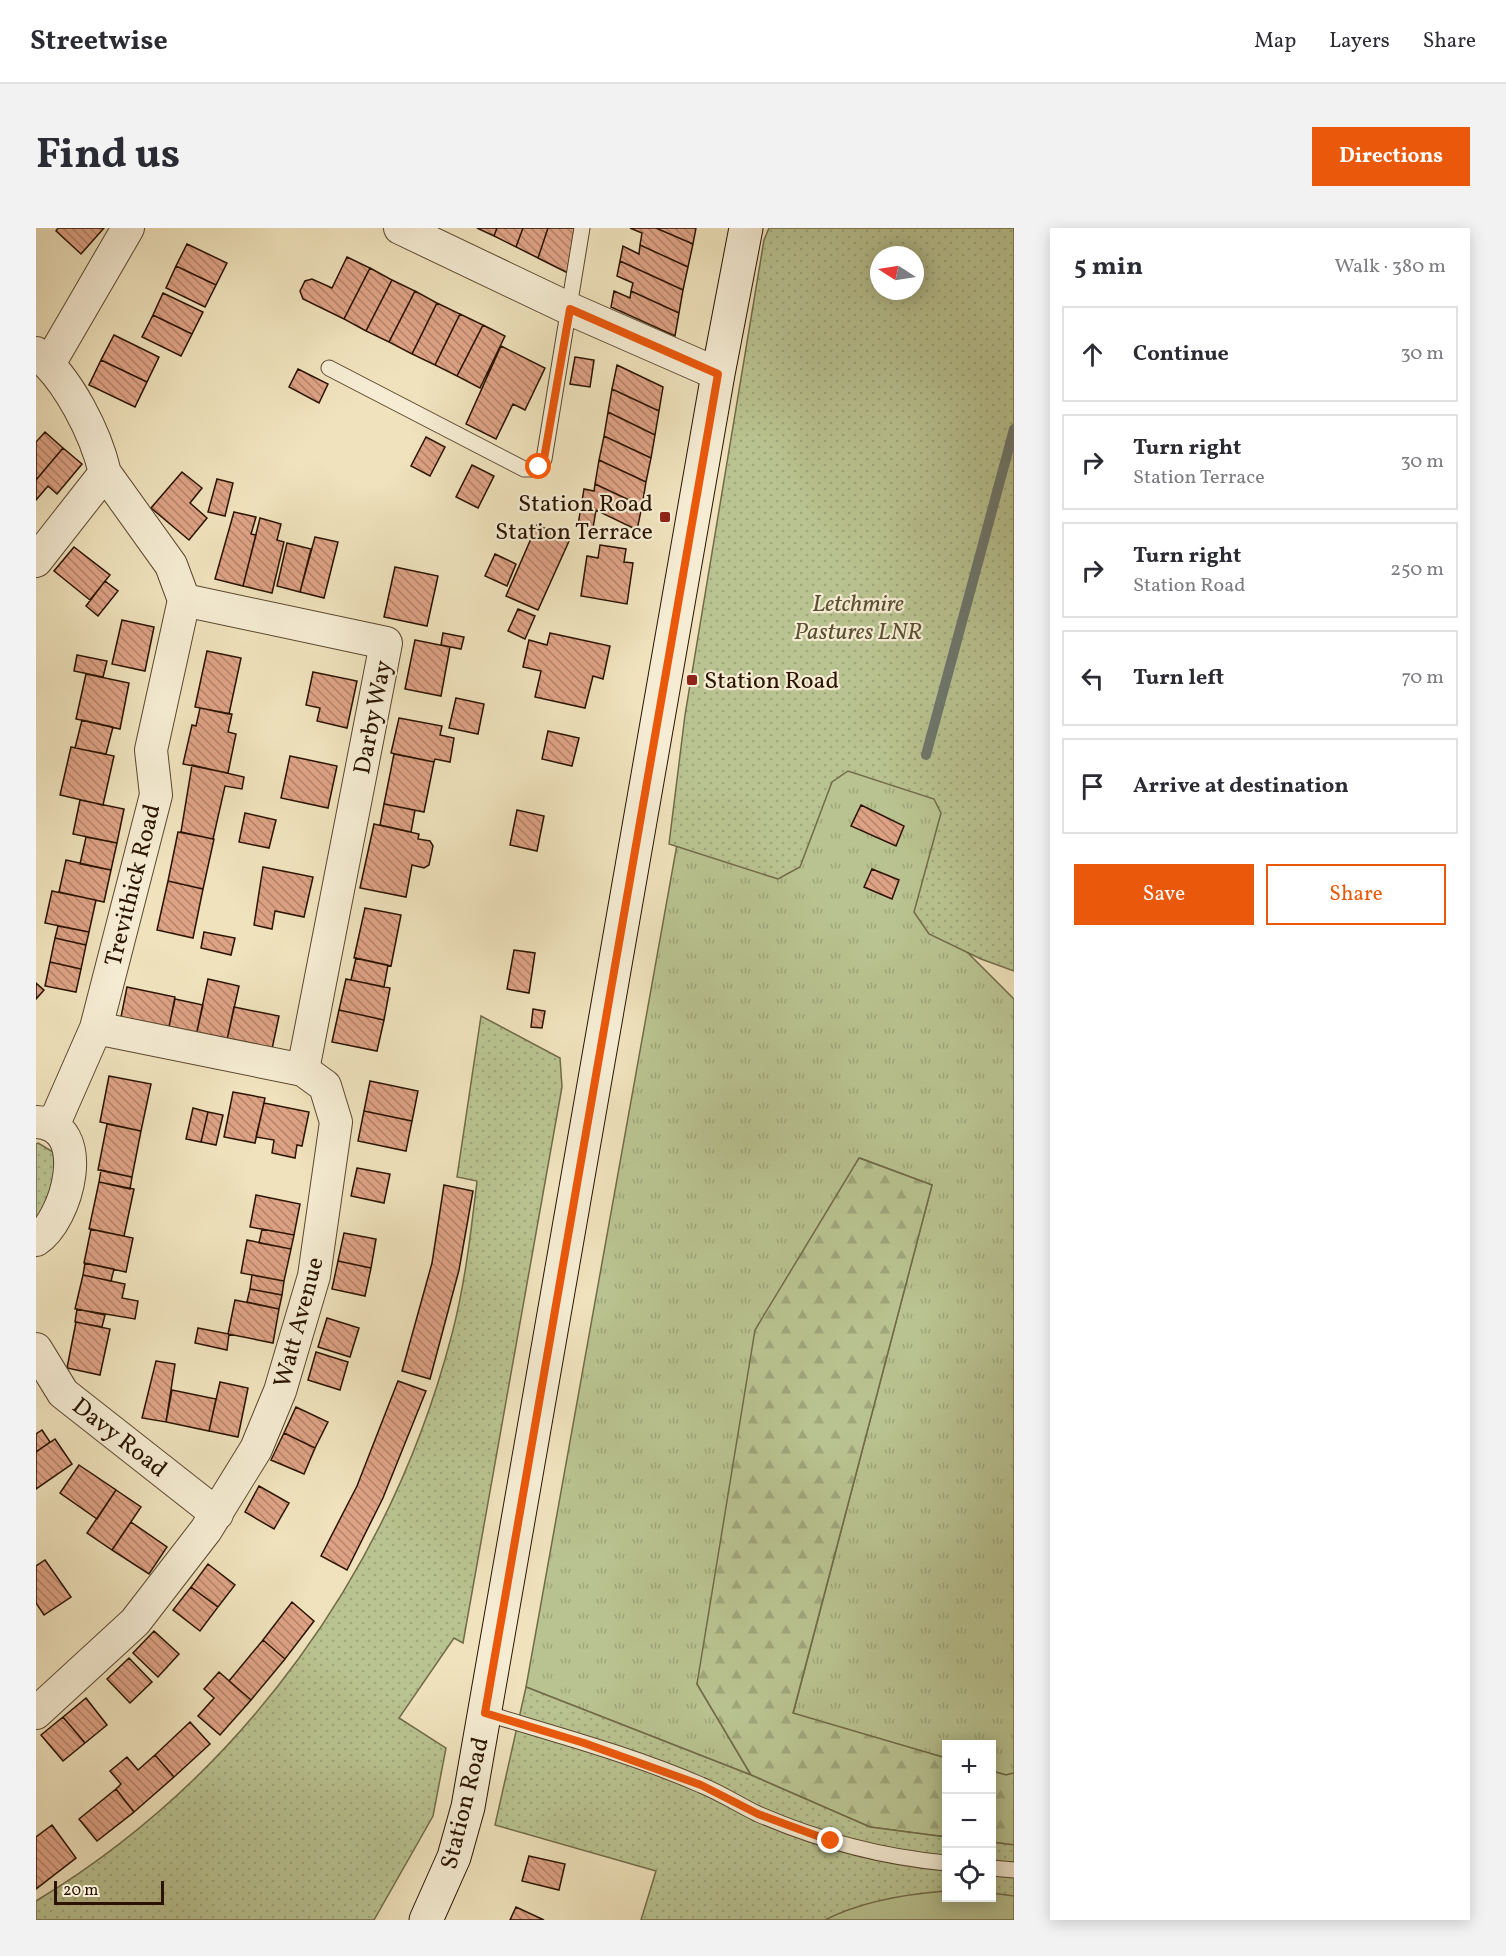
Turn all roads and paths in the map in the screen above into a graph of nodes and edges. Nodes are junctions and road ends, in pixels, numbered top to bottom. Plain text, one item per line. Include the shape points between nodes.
1 (128, 228) edge
2 (400, 228) edge
3 (582, 228) edge
4 (746, 228) edge
5 (570, 309) junction
6 (43, 358) edge
7 (329, 368) dead end
8 (718, 374) junction
9 (105, 473) junction
10 (36, 561) edge
11 (184, 600) junction
12 (96, 1028) junction
13 (303, 1070) junction
14 (44, 1124) edge
15 (36, 1240) edge
16 (36, 1349) edge
17 (217, 1514) junction
18 (36, 1713) edge
19 (485, 1713) junction
20 (942, 1862) edge
21 (996, 1868) edge
22 (1014, 1870) edge
23 (426, 1920) edge

1 - 6 street
2 - 5 street
3 - 5 lane
4 - 8 street, Station Road
5 - 7 lane via 544,459 534,470 524,469
5 - 8 street
6 - 9 street via 90,428
8 - 19 street, Station Road
9 - 10 street
9 - 11 street via 171,565
11 - 12 street, Trevithick Road via 151,750 156,795
11 - 13 street, Darby Way via 386,643
12 - 13 street, Watt Avenue
12 - 14 street, Trevithick Road
13 - 17 street, Watt Avenue via 325,1086 336,1122 314,1276 280,1391 256,1449
14 - 15 street via 68,1144 72,1156 58,1209
16 - 17 street, Davy Road via 63,1393
17 - 18 street, Watt Avenue via 135,1622
19 - 20 lane via 701,1785 758,1814 831,1841 868,1852
19 - 23 street, Station Road via 468,1807 454,1857
21 - 22 lane

